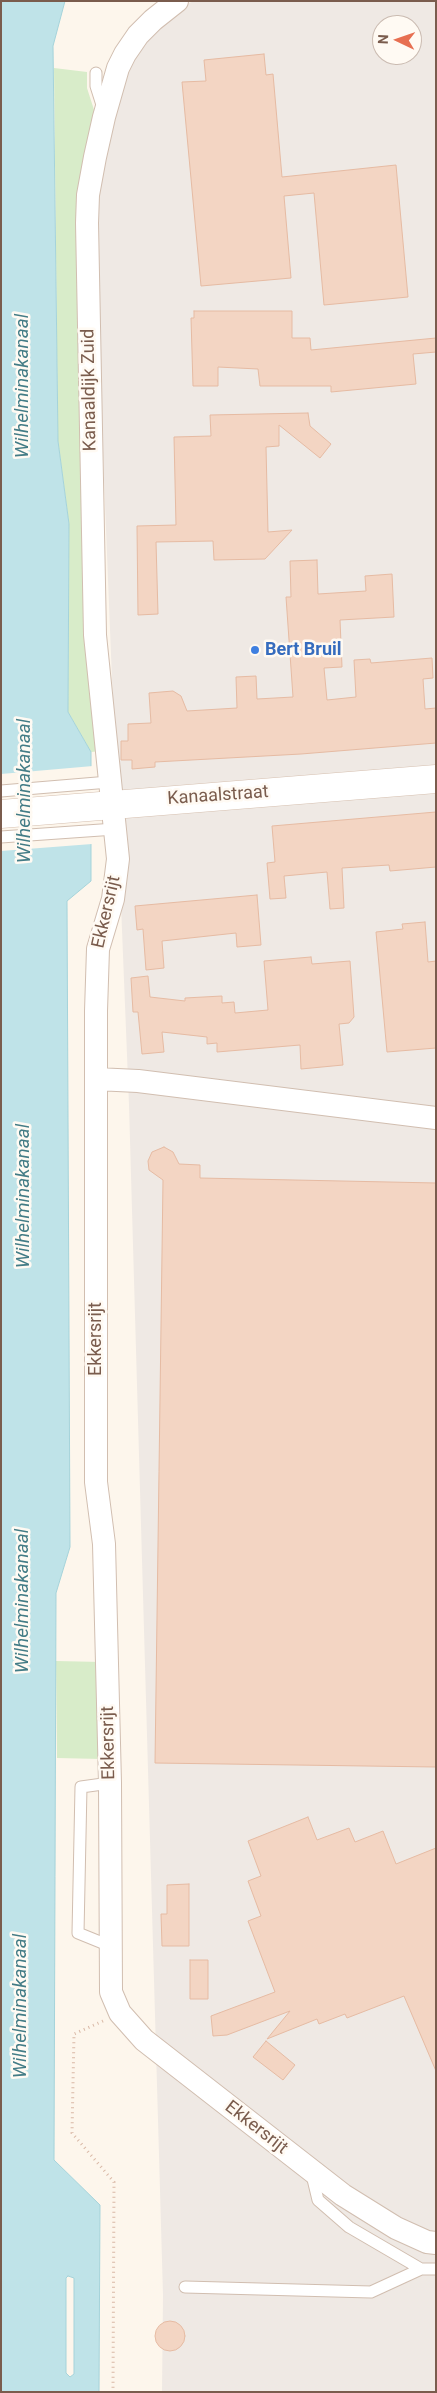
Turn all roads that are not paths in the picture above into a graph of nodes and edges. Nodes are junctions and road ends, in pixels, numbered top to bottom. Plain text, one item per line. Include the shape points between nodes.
1 (177, 1) edge
2 (96, 73) dead end
3 (104, 114) junction
4 (436, 780) edge
5 (1, 791) edge
6 (102, 806) junction
7 (1, 814) edge
8 (1, 837) edge
9 (96, 1079) junction
10 (436, 1118) edge
11 (110, 1783) junction
12 (110, 1946) junction
13 (311, 2171) junction
14 (436, 2243) edge
15 (422, 2268) junction
16 (436, 2268) edge
17 (185, 2287) dead end

1 - 3 street, Kanaaldijk Zuid via 153,20 125,54
2 - 3 lane
3 - 6 street, Kanaaldijk Zuid via 88,195 86,249
4 - 6 street, Kanaalstraat
5 - 6 lane
6 - 7 street, Kanaalstraat
6 - 8 lane
6 - 9 street, Ekkersrijt via 118,859 98,955
9 - 10 street via 138,1081
9 - 11 street, Ekkersrijt via 96,1482 104,1544
11 - 12 street, Ekkersrijt
11 - 12 lane via 80,1787 78,1933
12 - 13 street, Ekkersrijt via 111,1992 120,2012 144,2040
13 - 14 street, Ekkersrijt via 396,2228
13 - 15 lane via 318,2200 349,2227
15 - 16 lane
15 - 17 lane via 371,2292

